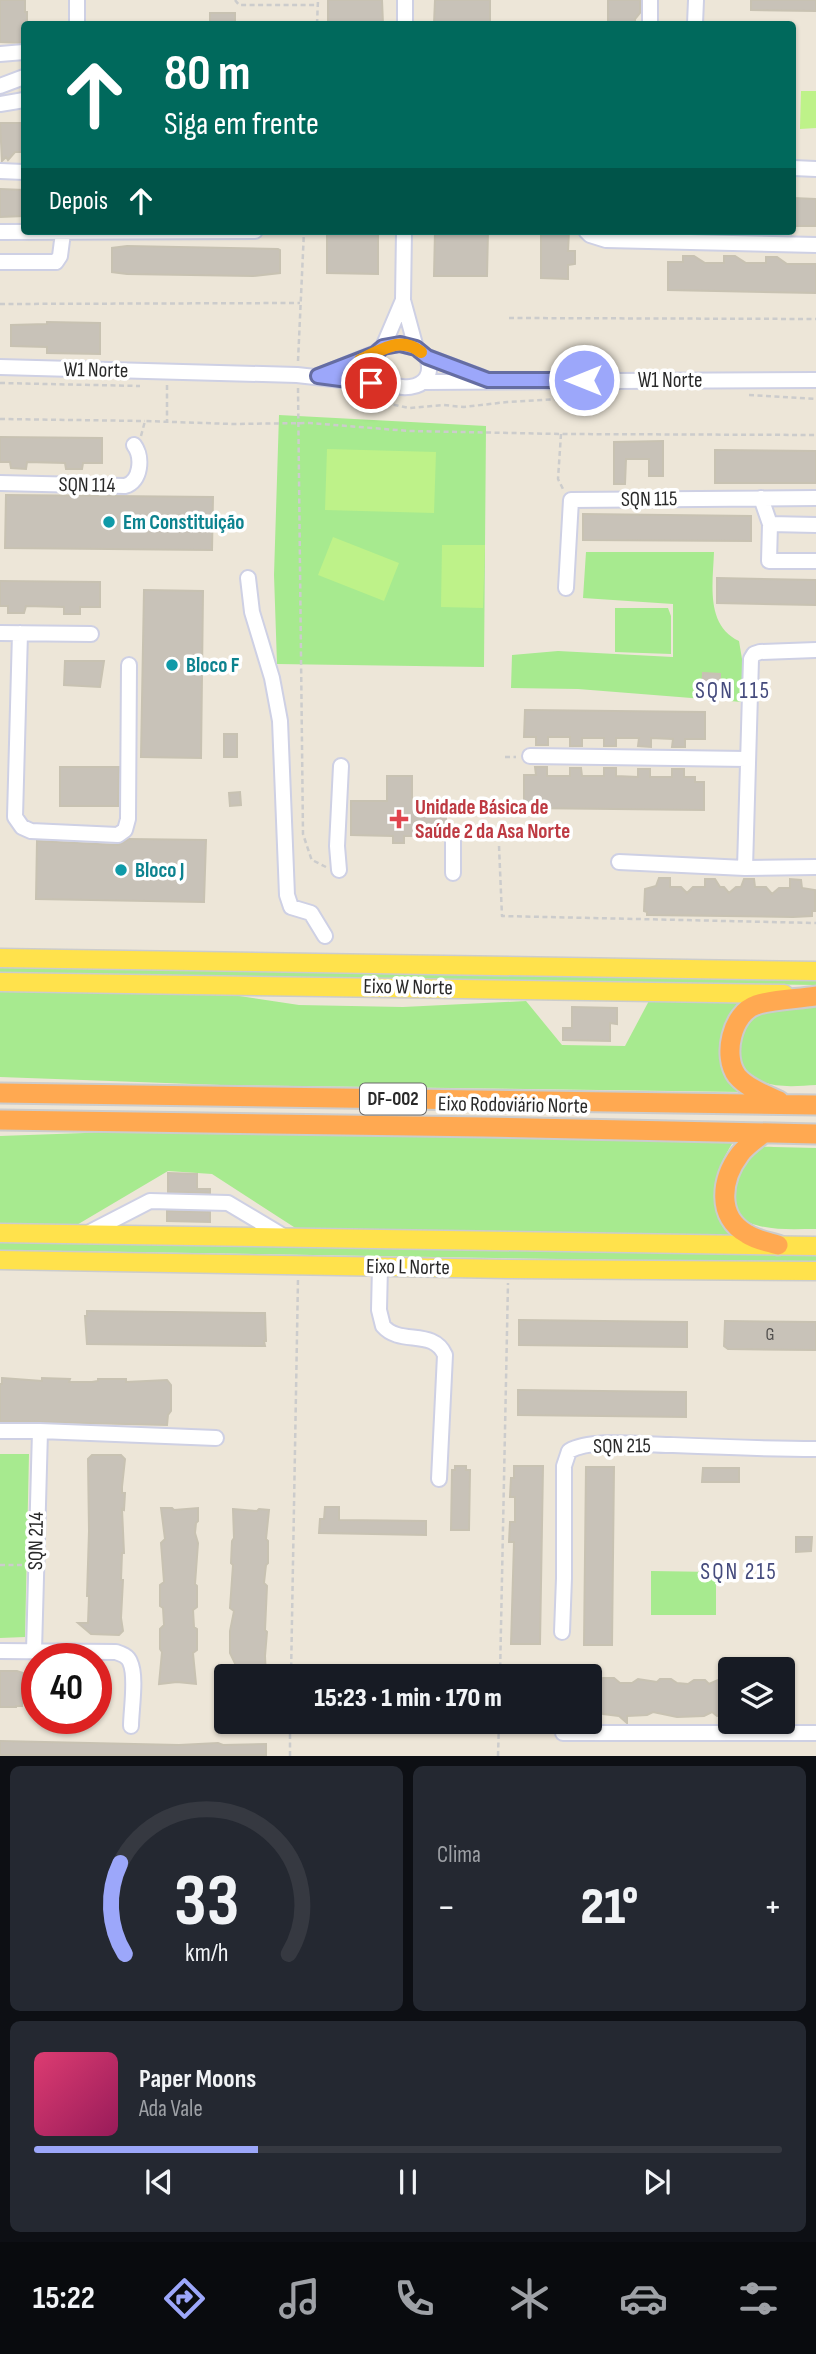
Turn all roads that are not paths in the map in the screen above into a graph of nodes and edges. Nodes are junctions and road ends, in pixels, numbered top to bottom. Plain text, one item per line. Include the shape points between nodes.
1 (405, 0) edge
2 (650, 0) edge
3 (696, 0) edge
4 (77, 3) edge
5 (72, 21) edge
6 (78, 21) edge
7 (405, 21) edge
8 (650, 21) edge
9 (695, 21) edge
10 (21, 52) edge
11 (0, 54) edge
12 (21, 78) edge
13 (0, 86) edge
14 (21, 100) edge
15 (0, 104) edge
16 (796, 168) edge
17 (816, 169) edge
18 (0, 171) edge
19 (21, 172) edge
20 (0, 232) edge
21 (21, 232) edge
22 (63, 235) edge
23 (404, 235) edge
24 (590, 235) edge
25 (816, 245) edge
26 (0, 261) edge
27 (403, 300) junction
28 (379, 350) junction
29 (422, 353) junction
30 (0, 368) edge
31 (318, 376) junction
32 (814, 379) edge
33 (488, 380) junction
34 (424, 382) junction
35 (386, 385) junction
36 (136, 447) road end
37 (0, 483) edge
38 (761, 498) junction
39 (816, 498) edge
40 (769, 524) junction
41 (816, 525) edge
42 (816, 561) edge
43 (248, 578) dead end
44 (566, 588) dead end
45 (0, 633) edge
46 (20, 633) junction
47 (90, 634) dead end
48 (816, 650) edge
49 (129, 665) dead end
50 (530, 756) dead end
51 (747, 760) junction
52 (341, 766) dead end
53 (453, 834) dead end
54 (619, 862) dead end
55 (816, 867) edge
56 (746, 868) junction
57 (336, 870) road end
58 (453, 873) dead end
59 (325, 936) dead end
60 (0, 958) edge
61 (816, 971) edge
62 (0, 982) edge
63 (816, 995) edge
64 (0, 1093) edge
65 (787, 1104) junction
66 (816, 1105) edge
67 (0, 1120) edge
68 (764, 1133) junction
69 (816, 1134) edge
70 (0, 1233) edge
71 (86, 1234) junction
72 (286, 1238) junction
73 (778, 1245) junction
74 (816, 1246) edge
75 (0, 1260) edge
76 (380, 1266) junction
77 (816, 1271) edge
78 (0, 1431) edge
79 (40, 1431) junction
80 (216, 1438) dead end
81 (816, 1449) edge
82 (439, 1479) dead end
83 (562, 1632) dead end
84 (34, 1643) edge
85 (0, 1651) edge
86 (21, 1651) edge
87 (112, 1651) edge
88 (131, 1726) dead end
89 (602, 1733) edge
90 (816, 1733) edge

1 - 7 street
2 - 8 street
3 - 9 street
4 - 5 street
4 - 6 street
10 - 11 street
12 - 13 street
14 - 15 street
16 - 17 street
18 - 19 street
20 - 21 street
22 - 26 street via 56,262
23 - 27 street
24 - 25 street via 606,240
27 - 28 street
27 - 29 street
28 - 29 street via 400,344
28 - 31 street, W1 Norte
28 - 35 street via 372,371
29 - 33 street, W1 Norte
29 - 34 street via 429,373
30 - 31 street, W1 Norte
31 - 35 street, W1 Norte
32 - 33 street, W1 Norte
33 - 34 street, W1 Norte
34 - 35 street via 401,388
36 - 37 street, SQN 114 via 135,481 125,486
38 - 39 street, SQN 115
38 - 40 street
38 - 44 street, SQN 115 via 571,500
40 - 41 street
40 - 42 street via 769,561
43 - 59 street via 252,612 280,721 287,895 291,907 311,913
45 - 46 street
46 - 47 street
46 - 49 street via 15,817 31,831 118,835 125,830
48 - 51 street via 754,654
50 - 51 street
51 - 56 street
52 - 57 street
53 - 58 street
54 - 56 street
55 - 56 street
60 - 61 main road, Eixo W Norte
62 - 63 main road, Eixo W Norte
63 - 65 highway via 755,1005 744,1013 731,1036 730,1057 737,1076
64 - 65 highway, Eixo Rodoviário Norte / DF-002
65 - 66 highway, Eixo Rodoviário Norte / DF-002
67 - 68 highway, Eixo Rodoviário Norte / DF-002
68 - 69 highway, Eixo Rodoviário Norte / DF-002
68 - 73 highway via 741,1152 727,1174 726,1210 735,1226 748,1235
70 - 71 main road, Eixo L Norte
71 - 72 main road, Eixo L Norte
71 - 72 street via 150,1201 228,1203
72 - 73 main road, Eixo L Norte
73 - 74 main road, Eixo L Norte
75 - 76 main road, Eixo L Norte
76 - 77 main road, Eixo L Norte
76 - 82 street via 383,1326 396,1336 432,1340 445,1355
78 - 79 street
79 - 80 street
79 - 84 street, SQN 214
81 - 83 street, SQN 215 via 633,1444 589,1445 569,1451 564,1466
85 - 86 street
87 - 88 street via 130,1661
89 - 90 street

